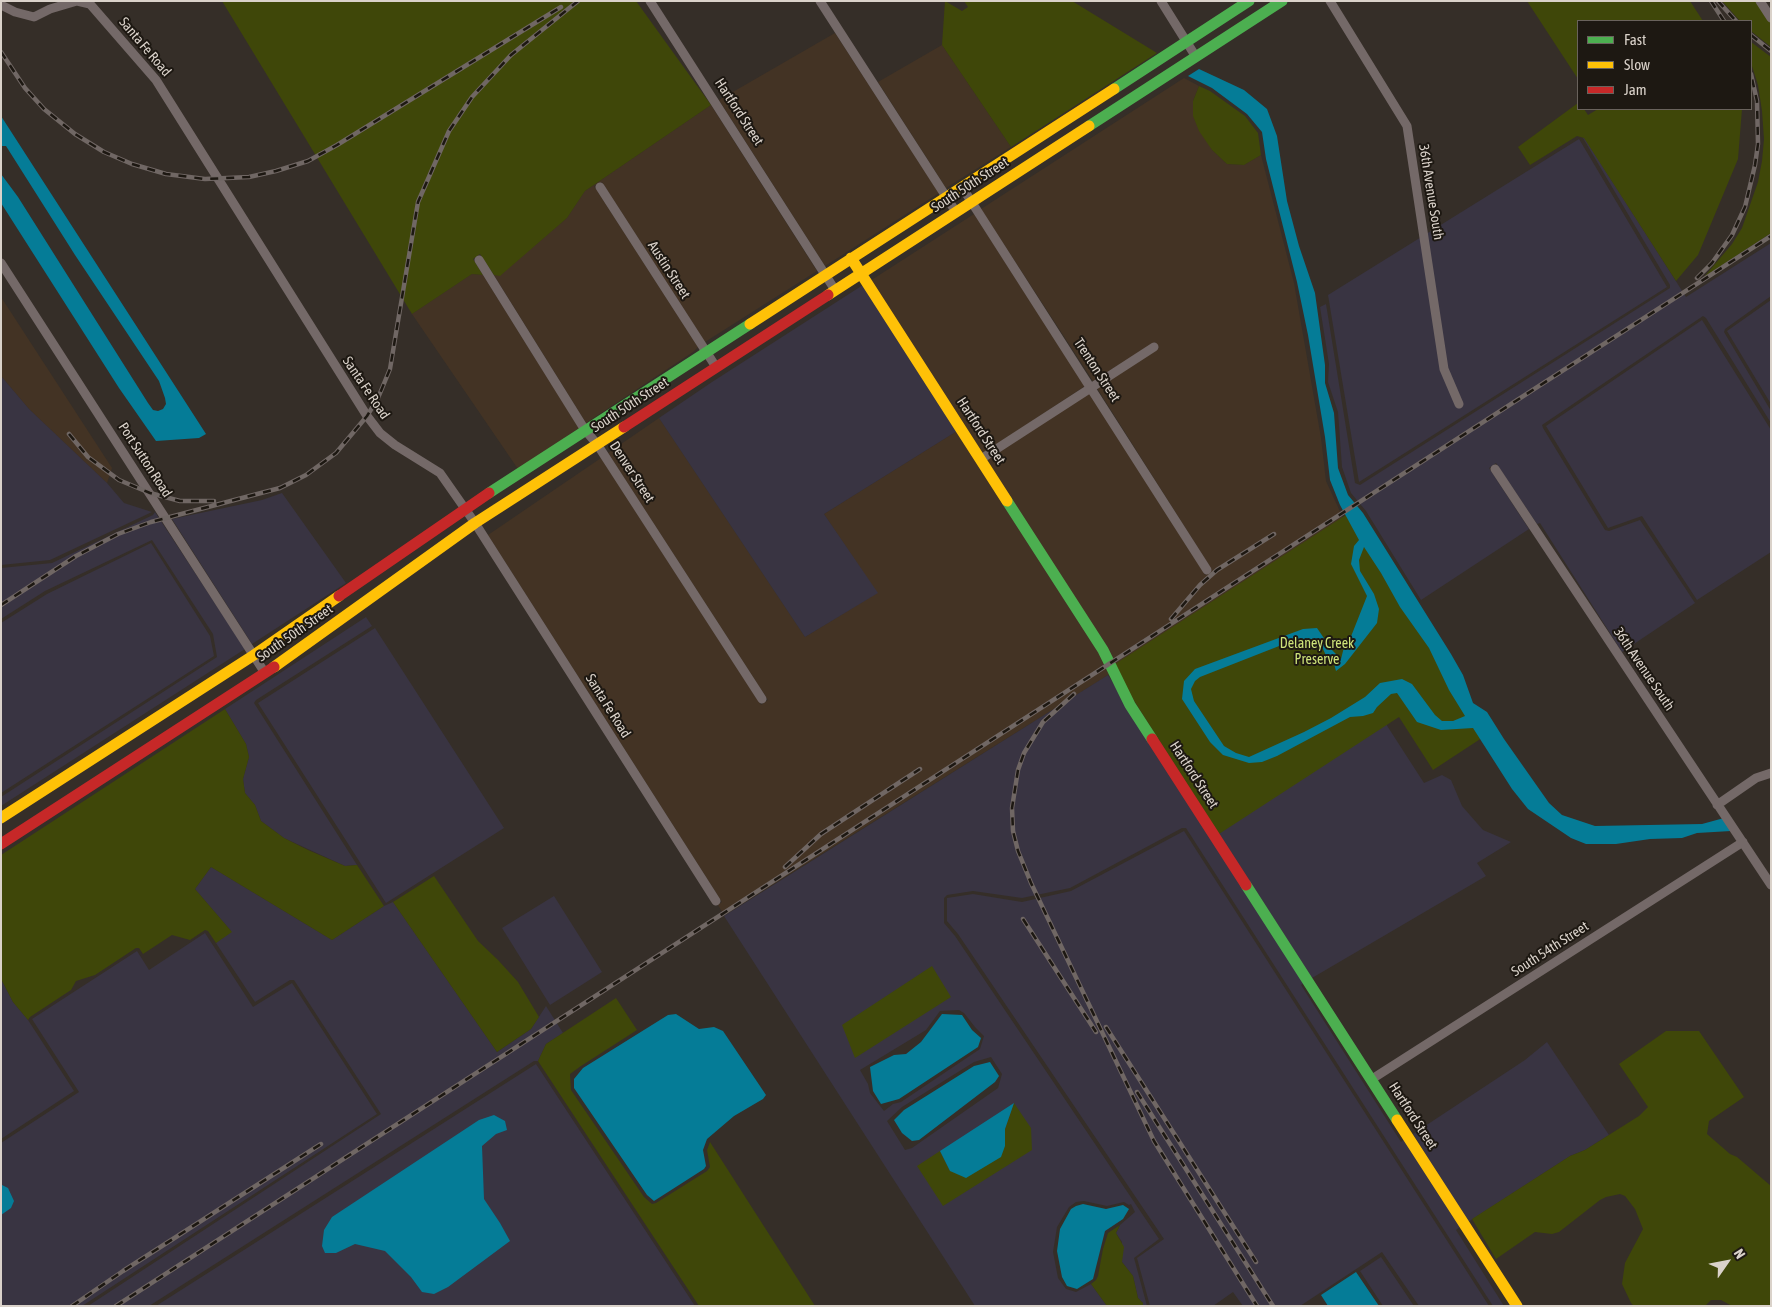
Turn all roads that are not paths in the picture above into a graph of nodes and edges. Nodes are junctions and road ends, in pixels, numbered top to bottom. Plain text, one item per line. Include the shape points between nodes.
1 (650, 1) edge
2 (820, 1) edge
3 (1161, 1) edge
4 (1249, 1) edge
5 (1282, 1) edge
6 (1330, 1) edge
7 (1760, 1) edge
8 (1, 5) edge
9 (1771, 18) edge
10 (1187, 42) junction
11 (1196, 57) junction
12 (1067, 119) junction
13 (1076, 134) junction
14 (600, 187) dead end
15 (962, 187) junction
16 (946, 197) junction
17 (972, 202) junction
18 (956, 212) junction
19 (851, 258) junction
20 (479, 260) dead end
21 (1, 263) edge
22 (860, 274) junction
23 (825, 275) junction
24 (835, 290) junction
25 (1154, 347) dead end
26 (706, 352) junction
27 (716, 367) junction
28 (1091, 387) junction
29 (1459, 404) dead end
30 (585, 430) junction
31 (597, 444) junction
32 (981, 459) junction
33 (1495, 469) dead end
34 (465, 508) junction
35 (475, 523) junction
36 (1207, 570) dead end
37 (254, 655) junction
38 (265, 673) junction
39 (762, 699) dead end
40 (1771, 773) edge
41 (1717, 805) junction
42 (1, 818) edge
43 (1743, 842) junction
44 (1, 844) edge
45 (1771, 885) edge
46 (716, 902) dead end
47 (1372, 1079) junction
48 (1516, 1306) edge

1 - 23 street, Hartford Street
2 - 16 street
3 - 10 street
4 - 10 main road, South 50th Street
5 - 11 main road, South 50th Street
6 - 29 street, 36th Avenue South via 1407,126 1444,369
7 - 9 street
8 - 34 street, Santa Fe Road via 34,16 77,1 90,4 156,80 380,433 440,473
10 - 11 street
10 - 12 main road, South 50th Street
11 - 13 main road, South 50th Street
12 - 13 street
12 - 15 main road, South 50th Street
13 - 17 main road, South 50th Street
14 - 26 street, Austin Street
15 - 16 main road, South 50th Street
15 - 17 street, Trenton Street
16 - 18 street
16 - 19 main road, South 50th Street
17 - 18 main road, South 50th Street
17 - 28 street, Trenton Street
18 - 22 main road, South 50th Street
19 - 22 main road, Hartford Street
19 - 23 main road, South 50th Street
20 - 30 street, Denver Street
21 - 37 street, Port Sutton Road
22 - 24 main road, South 50th Street
22 - 32 main road, Hartford Street
23 - 24 street, Hartford Street
23 - 26 main road, South 50th Street
24 - 27 main road, South 50th Street
25 - 28 street
26 - 27 street, Austin Street
26 - 30 main road, South 50th Street
27 - 31 main road, South 50th Street
28 - 32 street
28 - 36 street, Trenton Street
30 - 31 street, Denver Street
30 - 34 main road, South 50th Street
31 - 35 main road, South 50th Street
31 - 39 street, Denver Street
32 - 47 main road, Hartford Street via 1103,650 1130,705
33 - 41 street, 36th Avenue South
34 - 35 street, Santa Fe Road
34 - 37 main road, South 50th Street
35 - 38 main road, South 50th Street
35 - 46 street, Santa Fe Road
37 - 38 street, Port Sutton Road
37 - 42 main road, South 50th Street
38 - 44 main road, South 50th Street
40 - 41 street via 1756,778
41 - 43 street, 36th Avenue South
43 - 45 street, 36th Avenue South
43 - 47 street, South 54th Street
47 - 48 main road, Hartford Street

